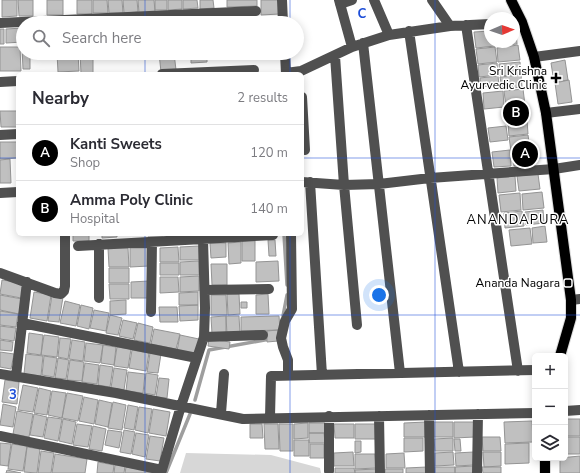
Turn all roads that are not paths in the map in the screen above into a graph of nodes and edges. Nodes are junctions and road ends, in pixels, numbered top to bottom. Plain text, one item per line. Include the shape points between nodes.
1 (282, 0) edge
2 (352, 0) edge
3 (374, 0) edge
4 (432, 0) edge
5 (511, 0) edge
6 (339, 2) edge
7 (256, 11) dead end
8 (515, 12) edge
9 (149, 16) edge
10 (283, 16) edge
11 (16, 22) edge
12 (0, 23) edge
13 (484, 24) edge
14 (466, 25) junction
15 (450, 26) junction
16 (520, 26) edge
17 (409, 31) junction
18 (389, 35) junction
19 (363, 43) junction
20 (352, 47) junction
21 (580, 51) edge
22 (335, 56) junction
23 (534, 57) junction
24 (285, 60) edge
25 (254, 70) dead end
26 (208, 72) edge
27 (286, 72) edge
28 (301, 72) edge
29 (16, 81) edge
30 (0, 82) edge
31 (580, 109) edge
32 (546, 113) junction
33 (304, 132) edge
34 (16, 134) edge
35 (0, 135) edge
36 (305, 150) dead end
37 (580, 165) edge
38 (554, 169) junction
39 (488, 174) junction
40 (430, 178) junction
41 (306, 182) edge
42 (379, 184) junction
43 (344, 185) junction
44 (16, 192) edge
45 (0, 193) edge
46 (65, 236) edge
47 (256, 236) edge
48 (291, 236) edge
49 (169, 237) edge
50 (203, 239) junction
51 (152, 242) junction
52 (99, 244) junction
53 (78, 246) dead end
54 (0, 273) edge
55 (27, 282) junction
56 (205, 290) junction
57 (269, 290) dead end
58 (99, 298) dead end
59 (575, 300) edge
60 (151, 312) dead end
61 (22, 323) junction
62 (357, 325) dead end
63 (264, 335) dead end
64 (204, 337) junction
65 (561, 353) edge
66 (197, 358) junction
67 (518, 370) junction
68 (532, 370) edge
69 (459, 372) junction
70 (400, 373) junction
71 (0, 374) edge
72 (224, 374) dead end
73 (322, 374) junction
74 (288, 375) junction
75 (16, 376) junction
76 (181, 406) junction
77 (580, 410) edge
78 (568, 411) edge
79 (221, 413) junction
80 (532, 413) edge
81 (478, 414) junction
82 (429, 415) junction
83 (329, 416) junction
84 (379, 416) junction
85 (270, 417) junction
86 (0, 436) edge
87 (545, 461) edge
88 (162, 471) edge
89 (329, 471) dead end
90 (380, 473) edge
91 (430, 473) edge
92 (478, 473) edge
93 (545, 473) edge

1 - 10 street
2 - 6 street
3 - 18 street
4 - 15 street
5 - 8 main road
6 - 20 street
7 - 9 street
11 - 12 street
13 - 14 street
14 - 15 street
14 - 39 street
15 - 17 street
16 - 23 main road
17 - 18 street
17 - 40 street
18 - 19 street
19 - 20 street
19 - 42 street
20 - 22 street
21 - 23 street
22 - 28 street
22 - 43 street
23 - 32 main road
24 - 27 street
25 - 26 street
29 - 30 street
31 - 32 street
32 - 38 main road
33 - 36 street
34 - 35 street
37 - 38 street
38 - 39 street
38 - 59 main road
39 - 40 street
39 - 67 street
40 - 42 street
40 - 69 street
41 - 43 street
41 - 73 street
42 - 43 street
42 - 70 street
43 - 62 street
44 - 45 street
46 - 55 street via 64,291 61,294 56,293
47 - 50 street
48 - 74 street via 292,309 285,321 282,338 288,360
49 - 50 street
49 - 51 street
50 - 56 street
51 - 52 street
51 - 60 street
52 - 53 street
52 - 58 street
54 - 55 street
55 - 61 street
56 - 57 street
56 - 64 street
59 - 65 main road
61 - 66 street
61 - 75 street
63 - 64 street
64 - 66 street
66 - 76 street
67 - 68 street
67 - 69 street
69 - 70 street
70 - 73 street
71 - 75 street
72 - 79 street
73 - 74 street
74 - 85 street via 271,376
75 - 76 street
76 - 79 street
76 - 88 street
77 - 78 street
79 - 85 street via 243,419
80 - 81 street
81 - 82 street
81 - 92 street
82 - 84 street
82 - 91 street
83 - 84 street
83 - 85 street
83 - 89 street
84 - 90 street
86 - 88 street
87 - 93 main road

